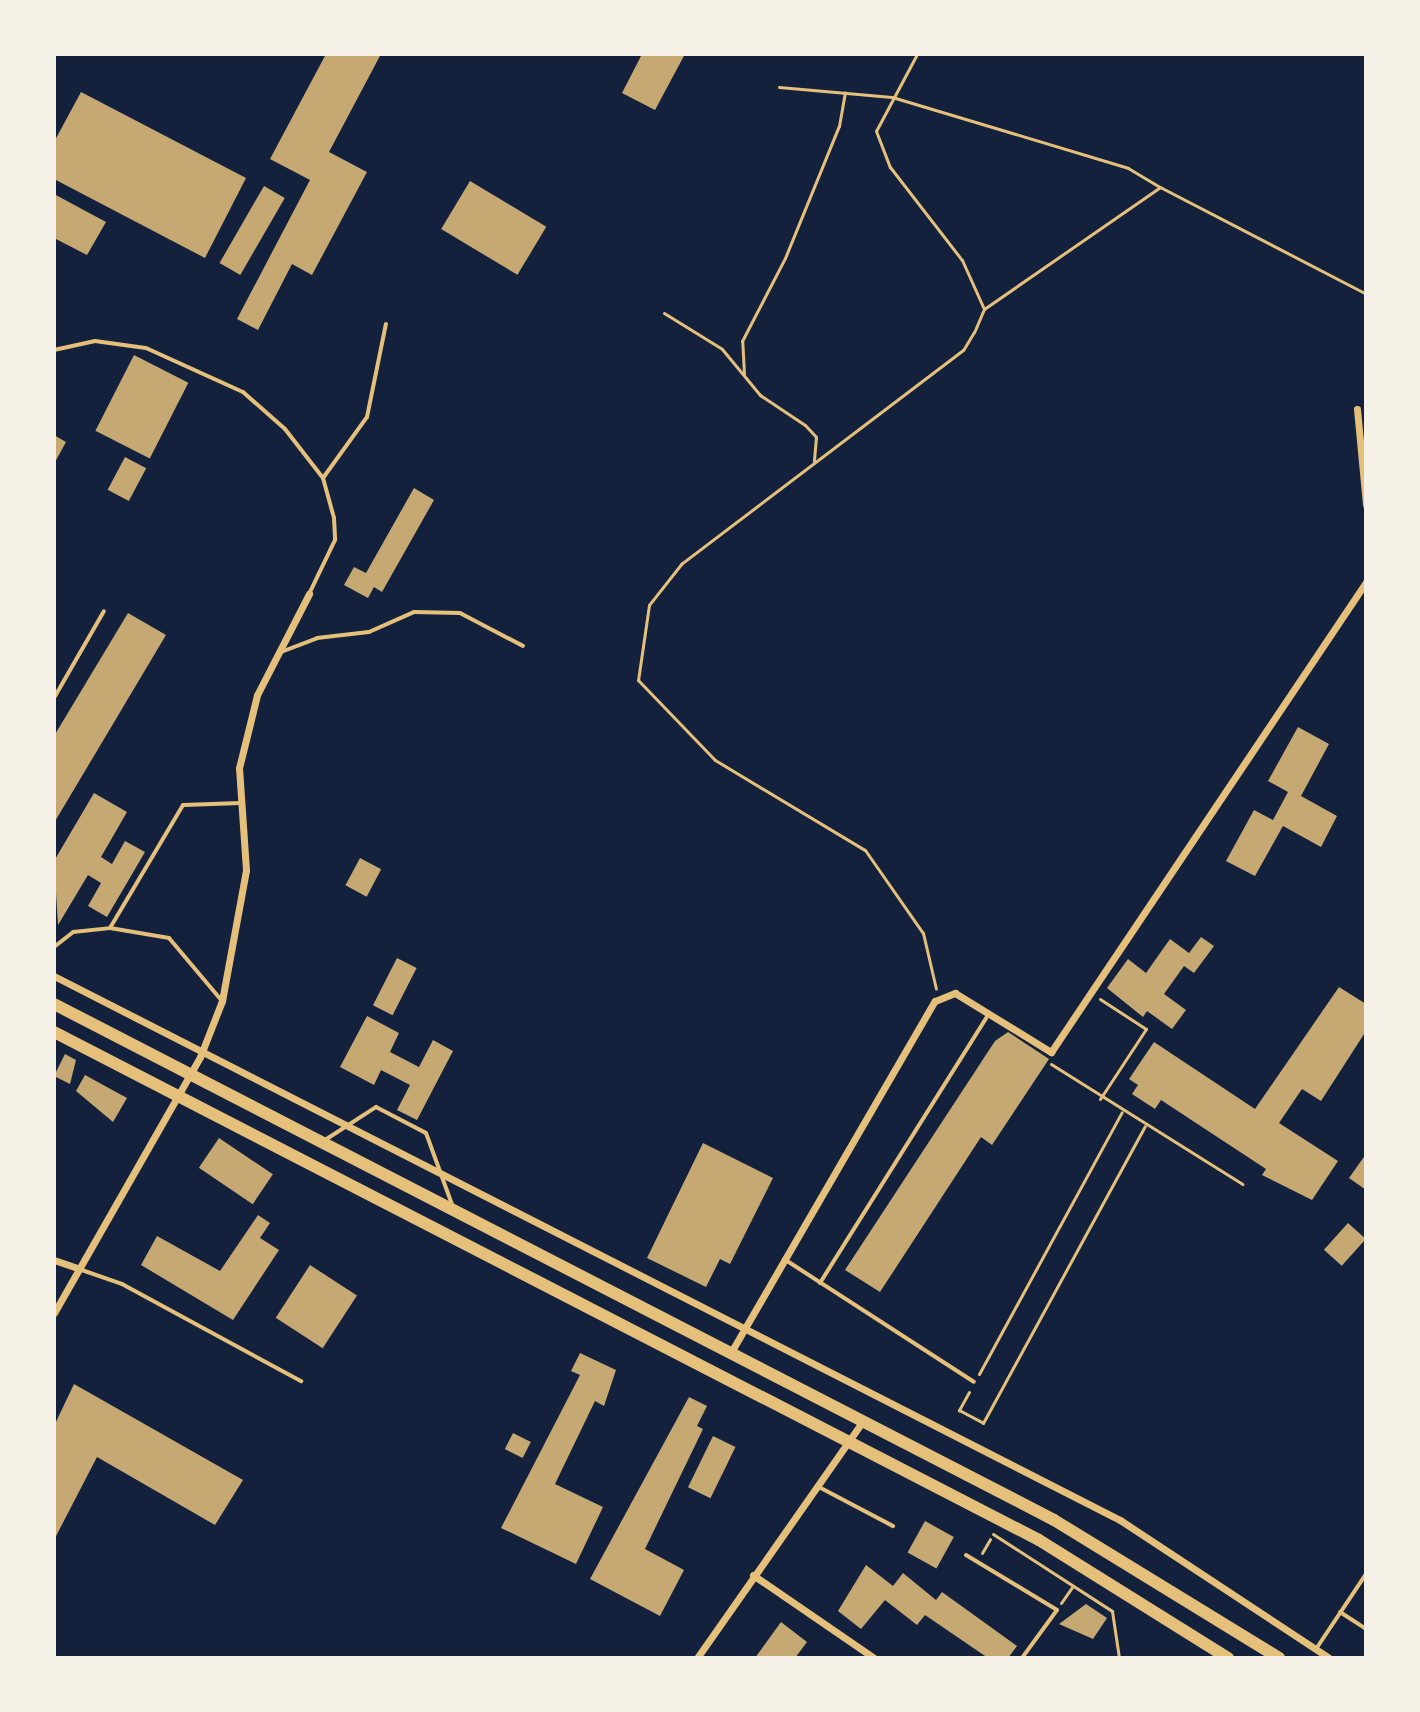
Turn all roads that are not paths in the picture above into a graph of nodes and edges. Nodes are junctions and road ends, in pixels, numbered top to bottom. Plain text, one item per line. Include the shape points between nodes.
1 (386, 324) dead end
2 (54, 350) edge
3 (1357, 409) dead end
4 (323, 478) junction
5 (1366, 505) edge
6 (1366, 582) edge
7 (309, 594) joint
8 (104, 611) dead end
9 (523, 646) dead end
10 (279, 653) junction
11 (54, 698) edge
12 (241, 803) junction
13 (110, 928) junction
14 (54, 947) edge
15 (54, 976) edge
16 (222, 1001) junction
17 (54, 1004) edge
18 (989, 1014) junction
19 (54, 1032) edge
20 (200, 1057) junction
21 (190, 1073) junction
22 (174, 1098) junction
23 (348, 1124) junction
24 (322, 1142) junction
25 (442, 1172) junction
26 (454, 1209) junction
27 (782, 1258) junction
28 (54, 1260) edge
29 (77, 1268) junction
30 (820, 1283) junction
31 (54, 1313) edge
32 (743, 1324) junction
33 (730, 1354) junction
34 (301, 1381) dead end
35 (974, 1382) road end
36 (862, 1422) junction
37 (847, 1443) junction
38 (817, 1486) junction
39 (893, 1526) dead end
40 (966, 1555) dead end
41 (1366, 1574) edge
42 (753, 1575) junction
43 (1340, 1612) junction
44 (1366, 1629) edge
45 (1316, 1649) junction
46 (697, 1658) edge
47 (874, 1658) edge
48 (1022, 1658) edge
49 (1228, 1658) edge
50 (1279, 1658) edge
51 (1329, 1658) edge

1 - 4 lane via 367,417
2 - 4 lane via 95,341 146,348 243,392 285,429
3 - 5 street
4 - 7 lane via 335,540
6 - 18 street via 1051,1052
7 - 10 street
8 - 11 lane
9 - 10 lane via 460,613 414,612 369,632 317,638
10 - 12 street via 257,695 239,768
12 - 13 lane via 183,805
12 - 16 street via 246,870
13 - 14 lane via 73,932
13 - 16 lane via 169,938
15 - 20 street
16 - 20 street
17 - 21 main road
18 - 27 street via 955,993 935,1001
18 - 30 lane
19 - 22 main road
20 - 21 street
20 - 23 street
21 - 22 street
21 - 24 main road
22 - 29 street
22 - 37 main road
23 - 24 lane
23 - 25 street
23 - 25 lane via 376,1107 426,1133
24 - 26 main road
25 - 26 lane
25 - 32 street
26 - 33 main road
27 - 30 lane
27 - 32 street
28 - 29 street
29 - 31 street
29 - 34 lane via 122,1284
30 - 35 lane
32 - 33 street
32 - 45 street via 1120,1520
33 - 36 main road
36 - 37 street
36 - 50 main road via 1054,1520
37 - 38 street
37 - 49 main road via 1039,1540
38 - 39 lane
38 - 42 street
40 - 48 lane via 1057,1610
41 - 43 lane
42 - 46 street
42 - 47 street
43 - 44 lane
43 - 45 lane
45 - 51 street

